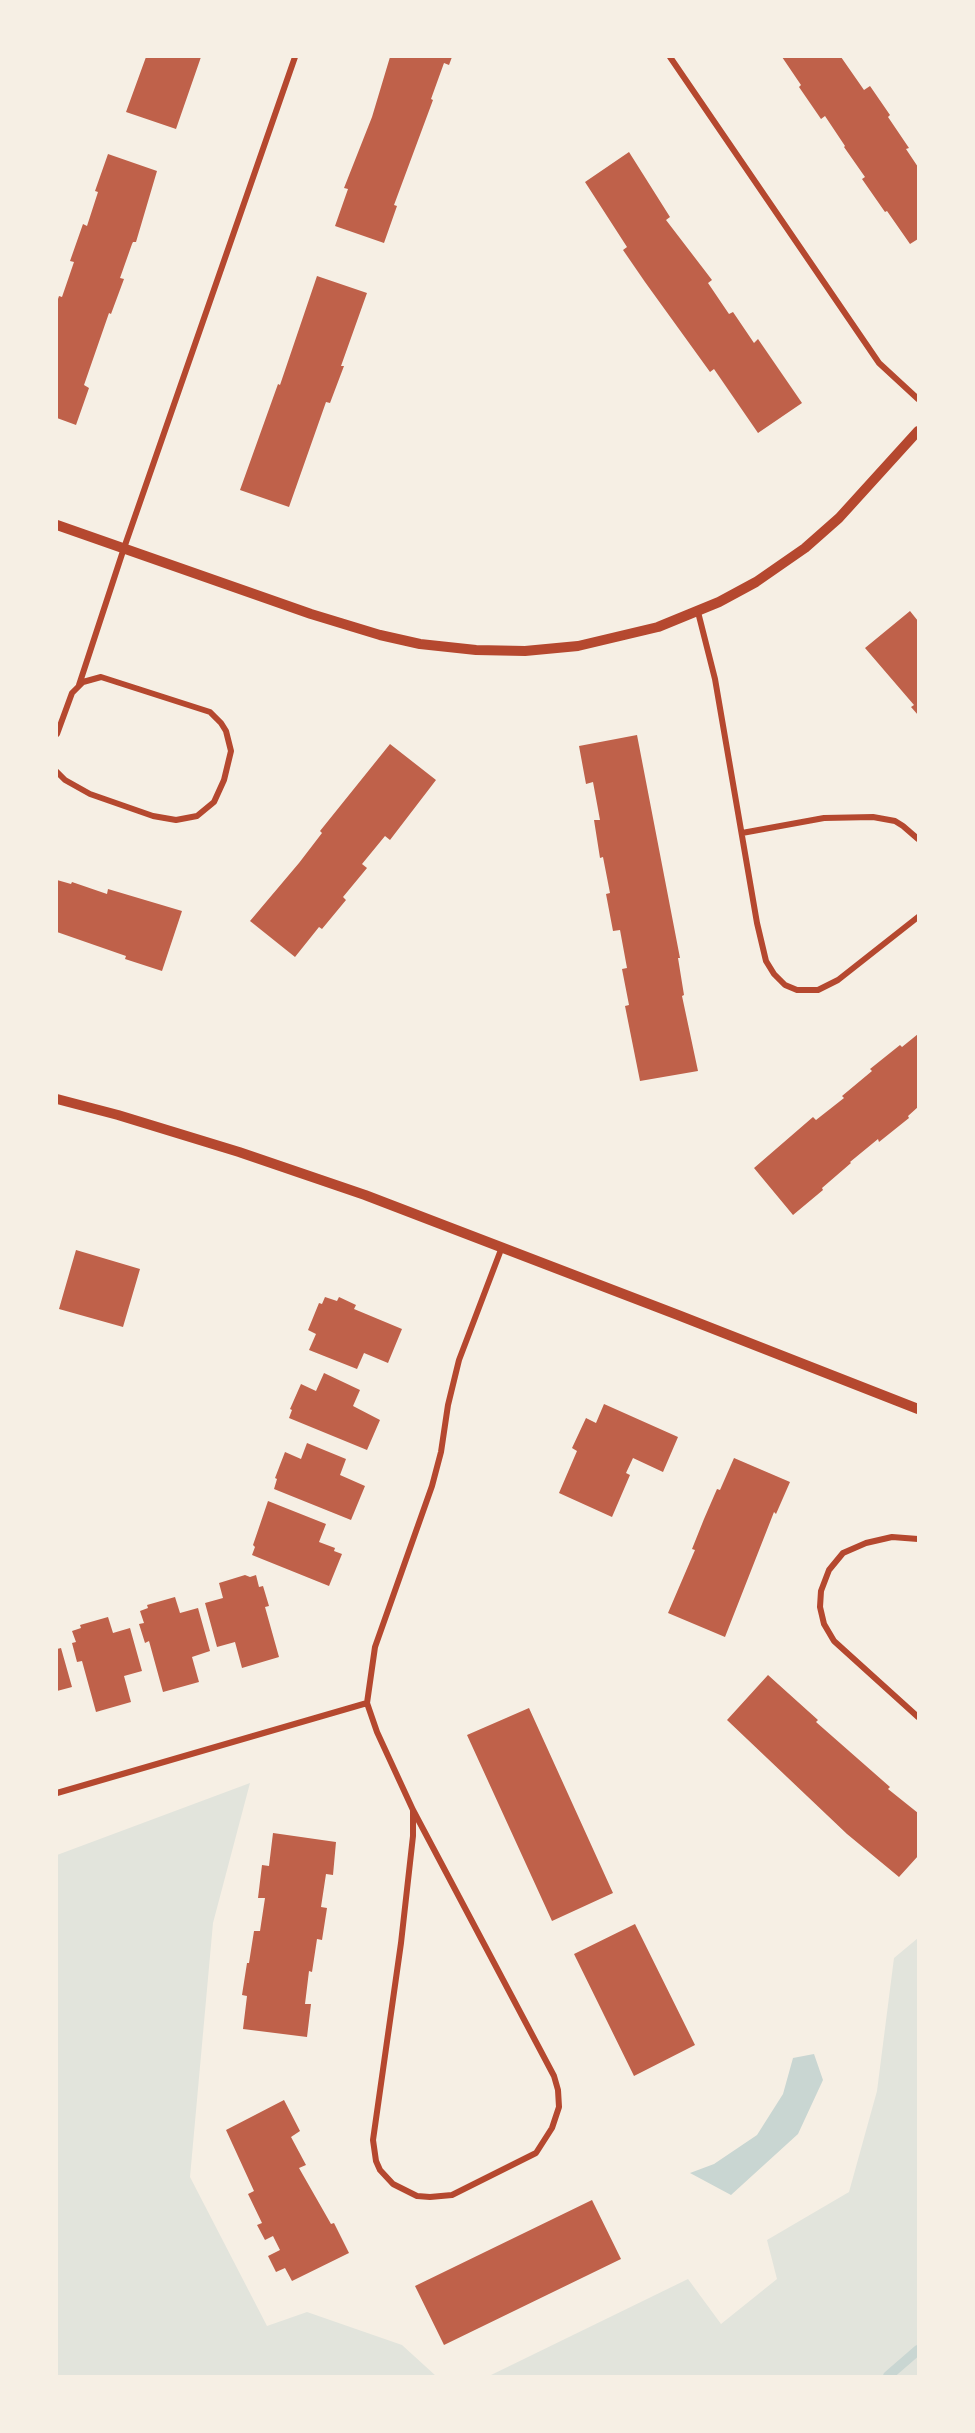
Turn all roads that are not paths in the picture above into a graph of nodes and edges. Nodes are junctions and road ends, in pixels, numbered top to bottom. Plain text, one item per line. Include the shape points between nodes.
1 (295, 57) edge
2 (670, 57) edge
3 (918, 399) edge
4 (918, 431) edge
5 (57, 525) edge
6 (124, 548) junction
7 (698, 612) junction
8 (79, 685) junction
9 (57, 734) edge
10 (57, 772) edge
11 (742, 832) junction
12 (918, 839) edge
13 (918, 918) edge
14 (57, 1099) edge
15 (502, 1247) junction
16 (918, 1409) edge
17 (918, 1539) edge
18 (367, 1703) junction
19 (918, 1717) edge
20 (57, 1793) edge
21 (413, 1810) junction

1 - 6 street
2 - 3 street via 879,363
4 - 7 street via 853,504 805,548 756,582
5 - 6 street
6 - 7 street via 361,630 441,647 503,651 578,646 647,630
6 - 8 street
7 - 11 street via 715,679
8 - 9 street via 67,702
8 - 10 street via 92,678 109,678 210,712 226,731 231,759 214,802 197,816 176,820 90,794
11 - 12 street via 824,818 873,817 894,821
11 - 13 street via 766,961 785,985 805,991 827,987
14 - 15 street via 239,1152
15 - 16 street
15 - 18 street via 459,1360 435,1476 375,1647
17 - 19 street via 892,1537 843,1553 828,1570 820,1607 834,1641
18 - 20 street
18 - 21 street via 376,1732
21 - 21 street via 558,2090 556,2118 536,2153 452,2195 430,2198 404,2191 387,2178 376,2161 373,2140 401,1943

